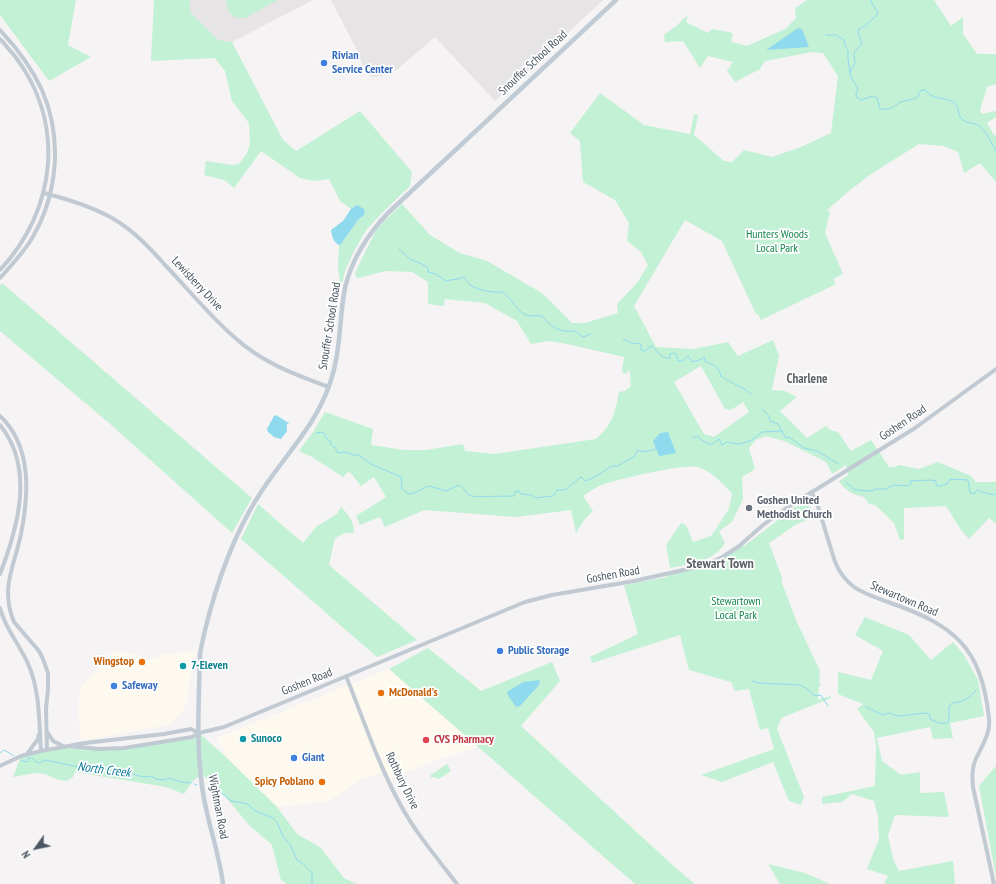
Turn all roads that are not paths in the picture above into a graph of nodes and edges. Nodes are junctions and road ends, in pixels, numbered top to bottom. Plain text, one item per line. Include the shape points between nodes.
1 (616, 0) edge
2 (0, 30) edge
3 (0, 39) edge
4 (44, 193) junction
5 (51, 195) junction
6 (0, 270) edge
7 (0, 278) edge
8 (996, 369) edge
9 (329, 387) junction
10 (0, 416) edge
11 (0, 425) edge
12 (811, 492) junction
13 (0, 574) edge
14 (0, 608) edge
15 (346, 676) junction
16 (40, 730) junction
17 (47, 732) junction
18 (199, 733) junction
19 (69, 746) junction
20 (64, 747) junction
21 (47, 750) junction
22 (41, 751) junction
23 (26, 755) junction
24 (0, 766) edge
25 (223, 884) edge
26 (457, 884) edge
27 (994, 884) edge

1 - 9 main road, Snouffer School Road via 388,213 371,232 358,253 348,278 338,355
2 - 5 street via 28,65 42,90 52,120 56,148
3 - 4 street via 21,65 41,107 49,149
4 - 5 street, Lewisberry Drive
4 - 6 street via 31,228 21,245
5 - 7 street via 30,241
5 - 9 street, Lewisberry Drive via 82,204 114,219 139,238 233,336 252,351 290,373
8 - 12 street, Goshen Road via 915,428
9 - 18 main road, Snouffer School Road via 308,430 254,504 223,567 202,641
10 - 17 street via 15,435 21,450 26,481 21,534 7,578 5,595 14,622 39,651 46,666 49,682
11 - 13 street via 14,447 20,483 14,532
12 - 15 street, Goshen Road via 782,511 738,547 710,563 634,581 532,600
12 - 27 street, Stewartown Road via 816,500 838,571 845,580 862,592 908,609 943,627 963,644 976,664 990,720 984,745 975,762 972,787
14 - 16 street via 6,626 31,672 37,695
15 - 18 street, Goshen Road via 224,727
15 - 26 street, Rothbury Drive via 401,805
16 - 22 street
16 - 23 street via 38,739
17 - 20 street via 53,741
17 - 21 street
18 - 19 street, Goshen Road via 192,737 124,748
18 - 19 street, Goshen Road via 191,729
18 - 25 main road, Wightman Road via 204,798
19 - 20 street, Goshen Road
20 - 21 street, Goshen Road
21 - 22 street, Goshen Road
22 - 23 street, Goshen Road
23 - 24 street, Goshen Road

